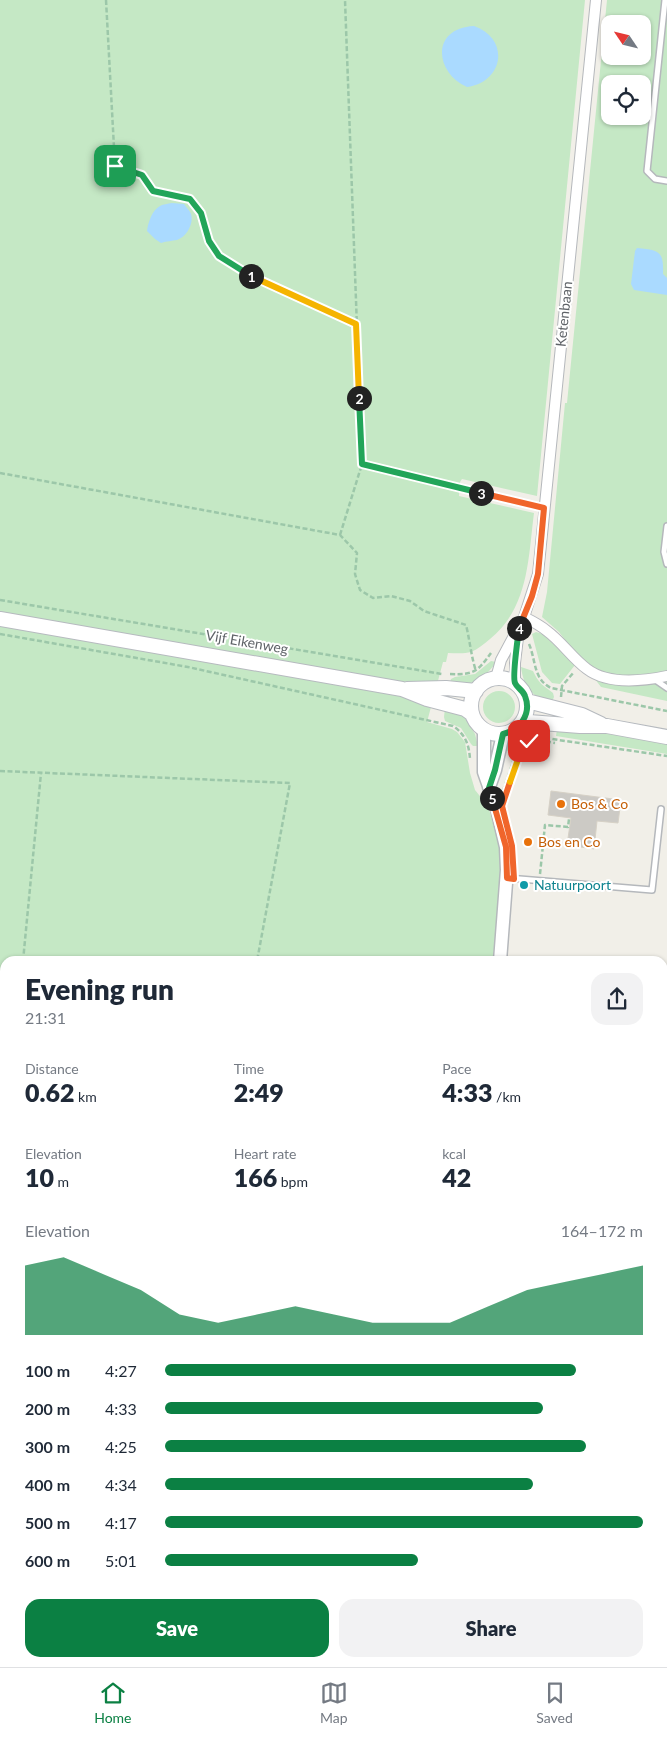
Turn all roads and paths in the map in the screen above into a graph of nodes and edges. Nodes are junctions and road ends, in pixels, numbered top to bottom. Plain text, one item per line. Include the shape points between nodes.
1 (106, 0) edge
2 (345, 0) edge
3 (596, 0) edge
4 (665, 0) edge
5 (667, 181) edge
6 (356, 324) junction
7 (362, 464) junction
8 (0, 473) edge
9 (544, 508) junction
10 (667, 526) edge
11 (340, 535) junction
12 (667, 564) edge
13 (0, 600) edge
14 (0, 619) edge
15 (522, 621) junction
16 (0, 634) edge
17 (487, 658) dead end
18 (535, 668) dead end
19 (476, 671) junction
20 (667, 676) edge
21 (496, 678) junction
22 (654, 679) junction
23 (515, 683) junction
24 (667, 688) edge
25 (402, 689) junction
26 (476, 691) junction
27 (527, 701) junction
28 (667, 710) edge
29 (472, 714) junction
30 (522, 723) junction
31 (607, 726) junction
32 (484, 730) junction
33 (503, 734) junction
34 (667, 737) edge
35 (555, 743) dead end
36 (469, 748) dead end
37 (667, 756) edge
38 (0, 771) edge
39 (41, 773) junction
40 (489, 788) junction
41 (506, 794) dead end
42 (497, 809) junction
43 (661, 809) dead end
44 (569, 819) dead end
45 (507, 878) junction
46 (539, 881) junction
47 (23, 956) edge
48 (258, 956) edge
49 (500, 956) edge

1 - 6 path via 115,166 142,175 153,191 190,199 201,213 209,241 219,256 256,280
2 - 6 path
3 - 9 street, Ketenbaan
4 - 5 lane via 647,170 655,178
6 - 7 path
7 - 9 path
7 - 11 path
8 - 11 path
9 - 15 street, Ketenbaan via 538,574
10 - 12 lane via 664,552
11 - 19 path via 357,553 355,574 360,590 373,598 391,596 410,601 424,611 466,625
13 - 19 path, Vijf Eikenweg via 437,674 465,675
14 - 25 main road, Vijf Eikenweg
15 - 21 street, Ketenbaan via 501,660
15 - 22 street via 548,632 588,670 602,677
15 - 23 street, Ketenbaan
16 - 36 path via 188,666 452,726 463,735
17 - 19 path
18 - 28 path via 541,681 551,688
20 - 22 street
21 - 23 main road
21 - 26 main road via 484,682
22 - 24 lane
23 - 27 main road
25 - 26 main road, Vijf Eikenweg
25 - 29 main road, Vijf Eikenweg
26 - 29 main road via 471,702
27 - 30 main road
27 - 31 main road via 582,715
29 - 32 main road
30 - 31 main road
30 - 33 main road
31 - 34 main road
32 - 33 main road
32 - 40 street via 482,764
33 - 40 street
35 - 41 path via 534,740 525,744
37 - 42 path via 534,736 519,744
38 - 39 path
39 - 47 path
39 - 48 path via 290,783
40 - 42 street
42 - 45 street via 506,847
43 - 46 lane via 652,890
44 - 46 path via 568,827 545,825
45 - 46 lane
45 - 49 street

